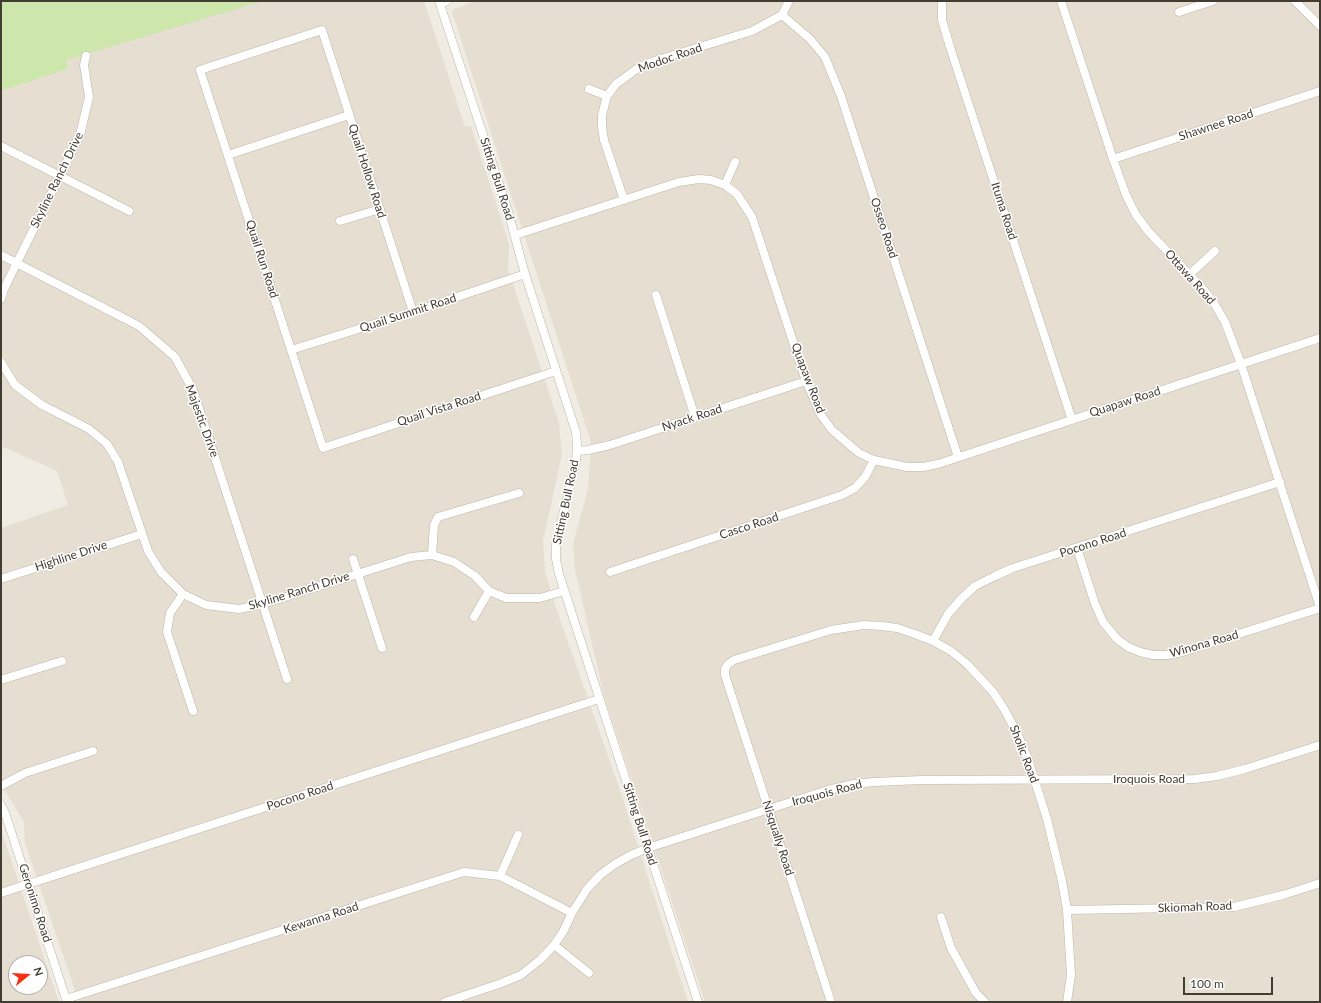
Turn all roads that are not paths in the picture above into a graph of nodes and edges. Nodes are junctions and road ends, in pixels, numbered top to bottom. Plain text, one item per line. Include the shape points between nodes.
1 (789, 1) edge
2 (942, 1) edge
3 (1061, 1) edge
4 (1213, 1) edge
5 (1295, 1) edge
6 (442, 2) edge
7 (1179, 12) dead end
8 (782, 15) junction
9 (1320, 26) edge
10 (86, 56) dead end
11 (200, 70) joint
12 (589, 88) dead end
13 (1320, 91) edge
14 (607, 96) junction
15 (349, 115) junction
16 (1, 146) edge
17 (228, 155) junction
18 (1112, 159) junction
19 (735, 162) dead end
20 (60, 176) junction
21 (725, 185) junction
22 (624, 200) junction
23 (380, 209) junction
24 (129, 211) dead end
25 (340, 221) dead end
26 (515, 235) junction
27 (1216, 250) dead end
28 (1, 255) edge
29 (17, 263) junction
30 (525, 274) junction
31 (1190, 275) junction
32 (656, 295) dead end
33 (1, 299) edge
34 (413, 312) junction
35 (1320, 338) edge
36 (291, 350) junction
37 (1, 362) edge
38 (1241, 364) junction
39 (556, 371) junction
40 (806, 381) junction
41 (695, 417) junction
42 (1072, 420) junction
43 (323, 448) joint
44 (577, 451) junction
45 (958, 457) junction
46 (874, 460) junction
47 (1280, 482) junction
48 (519, 492) dead end
49 (142, 534) junction
50 (1077, 548) junction
51 (432, 555) junction
52 (353, 559) dead end
53 (610, 572) dead end
54 (358, 574) junction
55 (1, 579) edge
56 (489, 591) junction
57 (564, 591) junction
58 (183, 594) junction
59 (263, 604) junction
60 (1320, 607) edge
61 (474, 617) dead end
62 (933, 641) junction
63 (382, 648) dead end
64 (62, 660) dead end
65 (725, 675) joint
66 (287, 679) dead end
67 (1, 680) edge
68 (599, 699) junction
69 (193, 711) dead end
70 (1320, 745) edge
71 (93, 751) dead end
72 (1034, 779) junction
73 (1, 786) edge
74 (1, 806) edge
75 (768, 809) junction
76 (518, 835) dead end
77 (648, 848) junction
78 (500, 876) junction
79 (1320, 883) edge
80 (29, 884) junction
81 (1, 893) edge
82 (1067, 910) junction
83 (572, 913) junction
84 (941, 917) dead end
85 (554, 945) junction
86 (589, 973) dead end
87 (67, 1000) edge
88 (445, 1002) edge
89 (698, 1002) edge
90 (831, 1002) edge
91 (985, 1002) edge
92 (1067, 1002) edge

1 - 8 street
2 - 42 street, Ituma Road via 942,20 950,47
3 - 18 street, Ottawa Road
4 - 7 street
5 - 9 street
6 - 26 street, Sitting Bull Road
8 - 14 street, Modoc Road via 752,31 638,68 616,84
8 - 45 street, Osseo Road via 810,39 825,57 843,103
10 - 20 street, Skyline Ranch Drive via 84,65 89,97 80,135
11 - 15 street, Quail Hollow Road via 322,30
11 - 17 street, Quail Run Road
12 - 14 street
13 - 18 street, Shawnee Road
14 - 22 street, Modoc Road via 602,115 604,140
15 - 17 street
15 - 23 street, Quail Hollow Road
16 - 20 street
17 - 36 street, Quail Run Road
18 - 31 street, Ottawa Road via 1126,195 1140,220 1160,245
19 - 21 street
20 - 24 street
20 - 29 street, Skyline Ranch Drive
21 - 22 street, Quapaw Road via 711,180 692,180
21 - 40 street, Quapaw Road via 737,194 752,217
22 - 26 street, Quapaw Road
23 - 25 street
23 - 34 street, Quail Hollow Road
26 - 30 street, Sitting Bull Road
27 - 31 street
28 - 29 street, Majestic Drive
29 - 33 street, Skyline Ranch Drive
29 - 59 street, Majestic Drive via 139,326 175,357 193,390
30 - 34 street, Quail Summit Road
30 - 39 street, Sitting Bull Road
31 - 38 street, Ottawa Road via 1214,303 1225,322
32 - 41 street
34 - 36 street, Quail Summit Road
35 - 38 street, Quapaw Road
36 - 43 street, Quail Run Road
37 - 49 street, Skyline Ranch Drive via 15,385 42,405 89,429 107,444 118,462
38 - 42 street, Quapaw Road
38 - 47 street, Ottawa Road
39 - 43 street, Quail Vista Road
39 - 44 street, Sitting Bull Road via 576,432
40 - 41 street, Nyack Road
40 - 46 street, Quapaw Road via 821,415 832,430 859,453
41 - 44 street, Nyack Road via 610,445
42 - 45 street, Quapaw Road
44 - 57 street, Sitting Bull Road via 556,544 556,563
45 - 46 street, Quapaw Road via 923,467 907,467
46 - 53 street, Casco Road via 865,477 855,488 842,495
47 - 50 street, Pocono Road
47 - 60 street, Ottawa Road
48 - 51 street via 438,517 434,525
49 - 55 street, Highline Drive
49 - 58 street, Skyline Ranch Drive via 148,551 161,572
50 - 60 street, Winona Road via 1102,622 1117,639 1140,652 1153,655 1182,652
50 - 62 street, Pocono Road via 1013,568 975,586 948,614
51 - 54 street, Skyline Ranch Drive via 411,557
51 - 56 street, Skyline Ranch Drive via 454,562 475,576
52 - 54 street
54 - 59 street, Skyline Ranch Drive
54 - 63 street
56 - 57 street, Skyline Ranch Drive via 506,598 529,599
56 - 61 street
57 - 68 street, Sitting Bull Road
58 - 59 street, Skyline Ranch Drive via 206,605 239,609
58 - 69 street via 170,613 167,632
59 - 66 street, Majestic Drive
62 - 65 street, Sholic Road via 897,628 864,625 845,627 734,660 725,669
62 - 72 street, Sholic Road via 952,651 992,692 1018,733
64 - 67 street
65 - 75 street, Nisqually Road
68 - 77 street, Sitting Bull Road
68 - 80 street, Pocono Road
70 - 72 street, Iroquois Road via 1245,769 1195,779
71 - 73 street via 25,773
72 - 75 street, Iroquois Road via 922,780 854,784
72 - 82 street, Sholic Road via 1057,854
74 - 80 street, Geronimo Road
75 - 77 street, Iroquois Road
75 - 90 street, Nisqually Road
76 - 78 street
77 - 83 street, Iroquois Road via 631,855 600,875 587,889
77 - 89 street, Sitting Bull Road
78 - 83 street, Kewanna Road
78 - 87 street, Kewanna Road via 464,872
79 - 82 street, Skiomah Road via 1234,907
80 - 81 street, Pocono Road
80 - 87 street, Geronimo Road
82 - 92 street, Sholic Road via 1071,975
83 - 85 street, Iroquois Road
84 - 91 street via 951,948 976,993
85 - 86 street
85 - 88 street, Iroquois Road via 521,975

